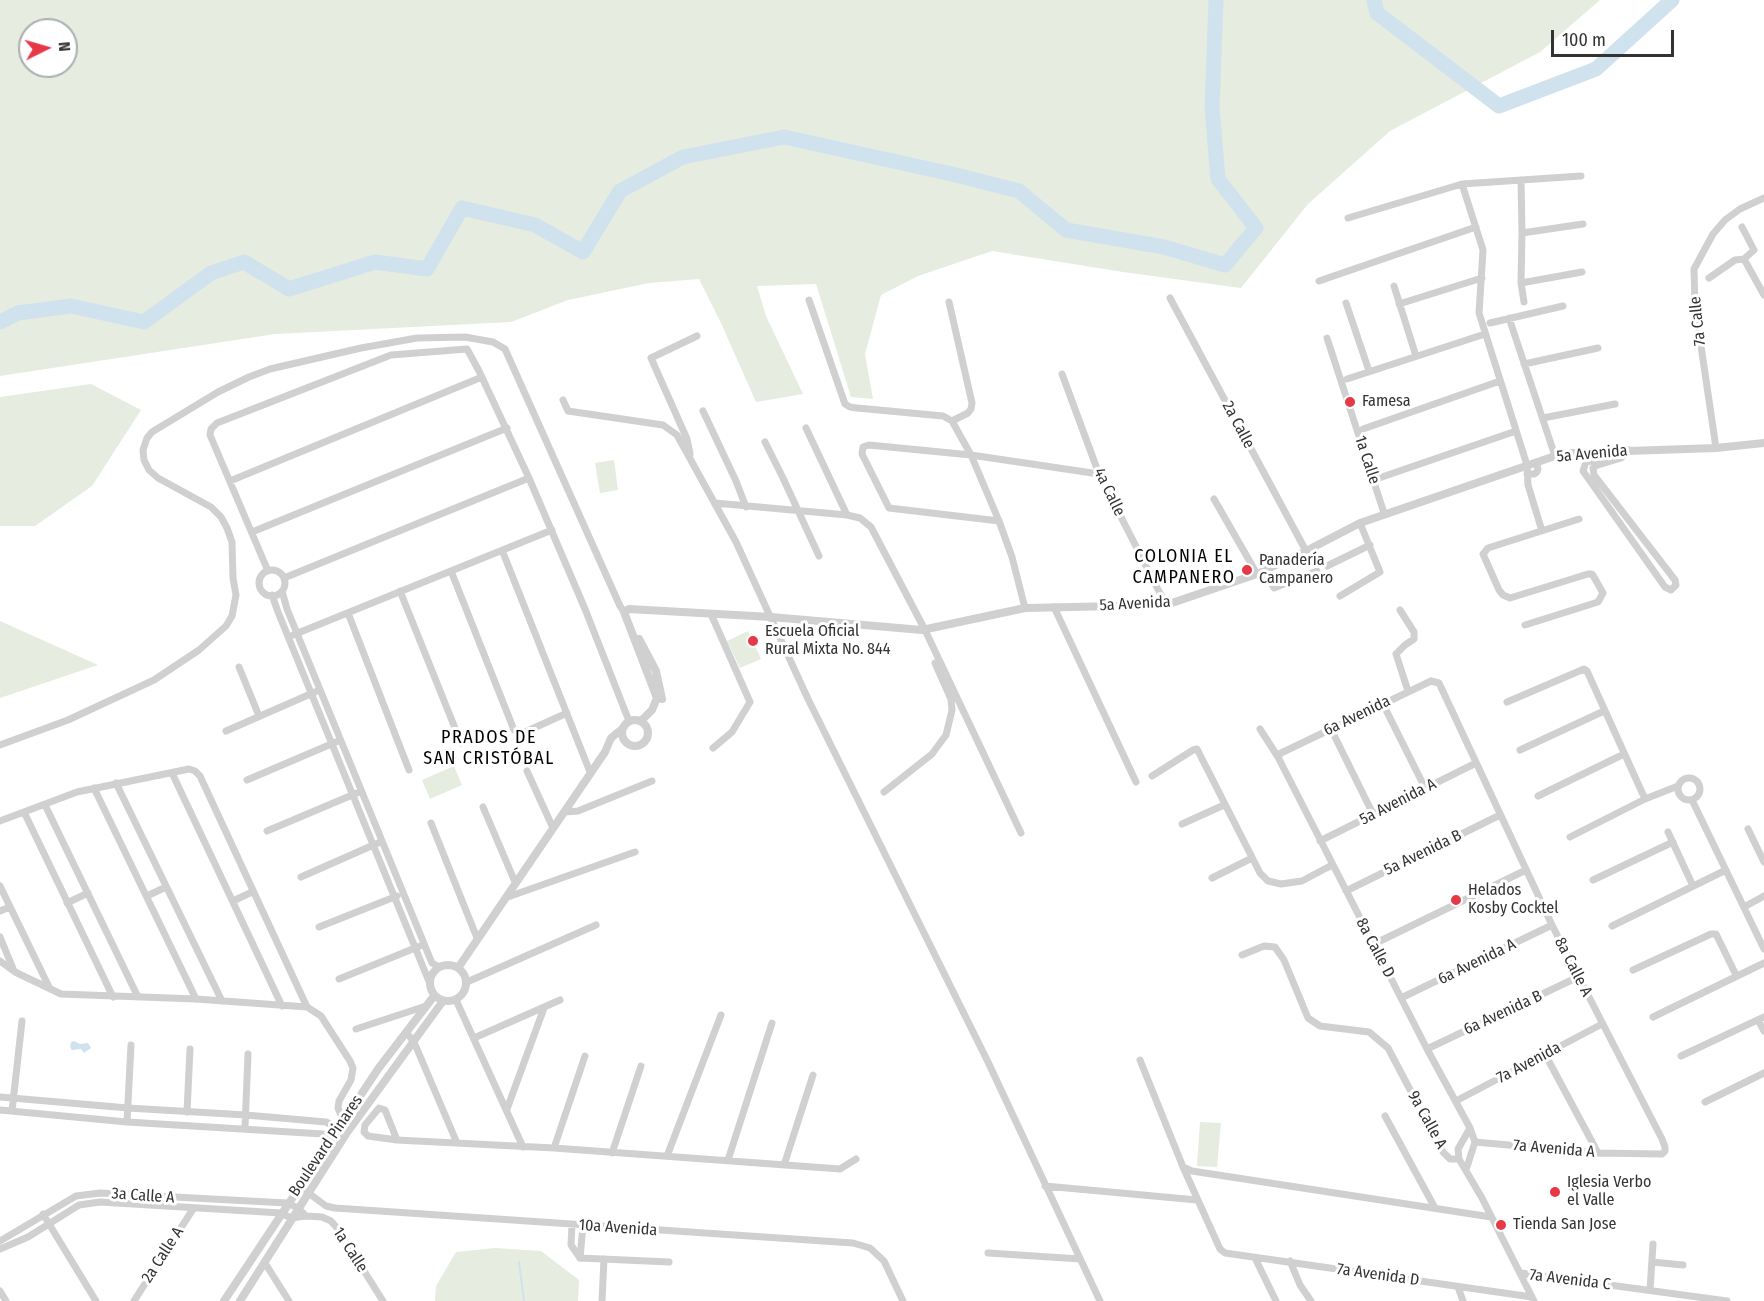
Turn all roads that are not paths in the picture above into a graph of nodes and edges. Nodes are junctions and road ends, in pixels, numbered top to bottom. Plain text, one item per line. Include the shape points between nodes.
1 (1581, 176) dead end
2 (1521, 180) junction
3 (1462, 184) junction
4 (1764, 198) edge
5 (1348, 218) dead end
6 (1583, 224) dead end
7 (1476, 227) junction
8 (1742, 227) dead end
9 (1522, 233) junction
10 (1744, 259) junction
11 (1582, 272) dead end
12 (1482, 278) junction
13 (1709, 278) dead end
14 (1319, 281) dead end
15 (1761, 282) edge
16 (1521, 283) junction
17 (1394, 286) dead end
18 (1764, 295) edge
19 (1170, 298) dead end
20 (809, 300) dead end
21 (949, 302) dead end
22 (1524, 302) dead end
23 (1346, 303) dead end
24 (1399, 304) junction
25 (1563, 306) dead end
26 (1509, 318) junction
27 (1490, 323) dead end
28 (1485, 334) junction
29 (697, 336) dead end
30 (1327, 339) dead end
31 (1598, 348) dead end
32 (1416, 356) junction
33 (1524, 363) junction
34 (1369, 371) junction
35 (1062, 374) dead end
36 (482, 377) junction
37 (1347, 379) dead end
38 (1500, 381) junction
39 (563, 400) dead end
40 (1615, 404) dead end
41 (703, 411) dead end
42 (1543, 418) junction
43 (952, 421) junction
44 (507, 428) junction
45 (806, 428) dead end
46 (1363, 429) dead end
47 (1516, 431) junction
48 (765, 442) dead end
49 (1764, 443) edge
50 (1716, 448) junction
51 (1629, 450) junction
52 (970, 455) junction
53 (1555, 456) junction
54 (693, 465) junction
55 (1527, 470) junction
56 (1099, 474) junction
57 (529, 478) junction
58 (1379, 478) dead end
59 (230, 481) junction
60 (1214, 499) dead end
61 (715, 503) junction
62 (746, 507) junction
63 (799, 512) junction
64 (1384, 513) junction
65 (847, 515) junction
66 (1579, 519) dead end
67 (999, 521) junction
68 (1360, 523) junction
69 (552, 530) junction
70 (1542, 531) junction
71 (252, 532) junction
72 (1370, 545) junction
73 (502, 550) junction
74 (1306, 552) junction
75 (819, 556) dead end
76 (1327, 566) dead end
77 (268, 571) junction
78 (451, 571) junction
79 (1317, 571) dead end
80 (1261, 572) junction
81 (284, 578) junction
82 (282, 591) junction
83 (400, 591) junction
84 (272, 595) junction
85 (1340, 596) dead end
86 (1166, 605) junction
87 (1054, 607) junction
88 (1025, 608) junction
89 (1400, 610) dead end
90 (624, 612) junction
91 (348, 613) junction
92 (711, 614) junction
93 (771, 617) junction
94 (1525, 625) dead end
95 (923, 630) junction
96 (297, 633) junction
97 (288, 637) junction
98 (239, 667) dead end
99 (1435, 681) joint
100 (321, 690) junction
101 (1408, 691) junction
102 (311, 694) junction
103 (1507, 702) dead end
104 (1383, 704) junction
105 (1604, 711) junction
106 (567, 713) junction
107 (259, 716) junction
108 (628, 721) junction
109 (643, 723) junction
110 (622, 729) junction
111 (1260, 729) dead end
112 (1331, 729) junction
113 (226, 731) dead end
114 (341, 739) junction
115 (626, 742) junction
116 (461, 743) dead end
117 (332, 744) junction
118 (0, 745) edge
119 (712, 748) dead end
120 (1520, 750) dead end
121 (605, 752) junction
122 (1624, 754) junction
123 (1279, 755) junction
124 (1476, 763) junction
125 (409, 770) dead end
126 (527, 771) dead end
127 (590, 772) junction
128 (172, 773) junction
129 (1152, 776) dead end
130 (247, 780) dead end
131 (652, 781) dead end
132 (1136, 782) dead end
133 (116, 783) junction
134 (1678, 786) junction
135 (94, 788) junction
136 (1425, 788) junction
137 (362, 790) junction
138 (884, 792) dead end
139 (353, 795) junction
140 (1538, 796) dead end
141 (1645, 799) junction
142 (1692, 800) junction
143 (45, 805) junction
144 (1224, 805) junction
145 (483, 807) dead end
146 (24, 812) junction
147 (564, 812) junction
148 (1373, 814) junction
149 (1500, 815) junction
150 (0, 821) edge
151 (431, 823) dead end
152 (1182, 824) dead end
153 (553, 828) junction
154 (1748, 829) dead end
155 (267, 831) dead end
156 (1668, 832) dead end
157 (1021, 833) dead end
158 (1570, 837) dead end
159 (383, 841) junction
160 (1320, 841) junction
161 (1764, 841) edge
162 (1673, 842) junction
163 (374, 845) junction
164 (1755, 845) junction
165 (635, 852) dead end
166 (1252, 858) junction
167 (1764, 862) edge
168 (1332, 866) junction
169 (1526, 870) junction
170 (1726, 870) junction
171 (301, 877) dead end
172 (1212, 878) dead end
173 (1593, 880) dead end
174 (515, 882) junction
175 (0, 886) edge
176 (1693, 886) junction
177 (166, 887) junction
178 (1346, 891) junction
179 (252, 892) junction
180 (404, 892) junction
181 (88, 893) junction
182 (147, 896) junction
183 (1764, 896) edge
184 (395, 897) junction
185 (504, 898) junction
186 (233, 901) junction
187 (67, 903) junction
188 (10, 906) junction
189 (1744, 907) junction
190 (0, 911) edge
191 (596, 925) dead end
192 (1552, 925) junction
193 (1612, 926) dead end
194 (319, 927) dead end
195 (0, 937) edge
196 (477, 938) junction
197 (425, 944) junction
198 (1374, 944) junction
199 (416, 948) junction
200 (1764, 949) edge
201 (1242, 956) dead end
202 (0, 961) edge
203 (1764, 963) edge
204 (439, 967) junction
205 (458, 968) junction
206 (1633, 970) dead end
207 (15, 972) junction
208 (1736, 975) junction
209 (1578, 977) junction
210 (339, 979) dead end
211 (466, 982) junction
212 (430, 984) junction
213 (50, 989) junction
214 (434, 996) junction
215 (113, 997) junction
216 (138, 997) junction
217 (1401, 998) junction
218 (196, 999) junction
219 (456, 1000) junction
220 (560, 1000) dead end
221 (222, 1001) junction
222 (443, 1001) junction
223 (282, 1006) junction
224 (307, 1007) junction
225 (423, 1007) junction
226 (544, 1008) junction
227 (721, 1015) dead end
228 (1653, 1017) dead end
229 (1761, 1018) edge
230 (22, 1021) dead end
231 (772, 1023) dead end
232 (1602, 1024) junction
233 (356, 1029) dead end
234 (1764, 1031) edge
235 (406, 1032) junction
236 (474, 1038) junction
237 (414, 1042) junction
238 (131, 1045) dead end
239 (190, 1049) dead end
240 (1427, 1049) junction
241 (248, 1054) dead end
242 (1545, 1054) junction
243 (585, 1056) dead end
244 (1681, 1056) dead end
245 (1140, 1060) dead end
246 (641, 1065) dead end
247 (1764, 1074) edge
248 (813, 1075) dead end
249 (0, 1096) edge
250 (14, 1098) junction
251 (1456, 1101) junction
252 (1705, 1102) dead end
253 (128, 1108) junction
254 (507, 1109) junction
255 (0, 1110) edge
256 (12, 1112) junction
257 (187, 1112) junction
258 (246, 1115) junction
259 (1385, 1116) dead end
260 (127, 1122) junction
261 (346, 1127) junction
262 (245, 1128) junction
263 (1470, 1128) junction
264 (397, 1140) junction
265 (330, 1141) junction
266 (1475, 1142) junction
267 (457, 1143) junction
268 (523, 1147) junction
269 (336, 1148) junction
270 (554, 1148) junction
271 (612, 1153) junction
272 (1598, 1153) junction
273 (1662, 1154) joint
274 (667, 1156) junction
275 (856, 1159) dead end
276 (1459, 1159) junction
277 (728, 1160) junction
278 (784, 1165) junction
279 (1183, 1167) junction
280 (1466, 1170) junction
281 (1045, 1186) junction
282 (308, 1192) junction
283 (1197, 1200) junction
284 (287, 1203) junction
285 (298, 1208) junction
286 (1436, 1208) junction
287 (193, 1209) junction
288 (281, 1213) junction
289 (44, 1215) junction
290 (306, 1216) junction
291 (1491, 1216) junction
292 (291, 1218) junction
293 (49, 1224) junction
294 (572, 1225) junction
295 (583, 1225) junction
296 (0, 1240) edge
297 (1653, 1244) dead end
298 (0, 1250) edge
299 (988, 1253) dead end
300 (580, 1258) junction
301 (1255, 1258) junction
302 (604, 1259) junction
303 (1080, 1259) junction
304 (1290, 1261) junction
305 (669, 1262) dead end
306 (1652, 1262) junction
307 (265, 1263) junction
308 (1683, 1265) dead end
309 (1521, 1273) junction
310 (1458, 1287) junction
311 (1650, 1290) junction
312 (0, 1291) edge
313 (1533, 1299) edge
314 (6, 1301) edge
315 (96, 1301) edge
316 (134, 1301) edge
317 (224, 1301) edge
318 (240, 1301) edge
319 (289, 1301) edge
320 (383, 1301) edge
321 (602, 1301) edge
322 (903, 1301) edge
323 (1100, 1301) edge
324 (1276, 1301) edge
325 (1311, 1301) edge
326 (1463, 1301) edge
327 (1727, 1301) edge

1 - 2 street
2 - 3 street
2 - 9 street
3 - 5 street
3 - 7 street
4 - 50 street, 7a Calle via 1740,208 1725,220 1694,269 1695,305
6 - 9 street
7 - 12 street via 1483,250
7 - 14 street
8 - 10 street via 1754,248
9 - 16 street
10 - 13 street via 1735,260
10 - 15 street
11 - 16 street
12 - 24 street
12 - 28 street via 1479,313
15 - 18 street
16 - 22 street
17 - 24 street
19 - 74 street, 2a Calle
20 - 43 street via 845,404 943,416
21 - 43 street via 972,403 968,413
23 - 34 street
24 - 32 street
25 - 26 street
26 - 27 street
26 - 33 street
28 - 32 street
28 - 38 street
29 - 54 street via 651,358 687,439
30 - 64 street, 1a Calle
31 - 33 street
32 - 34 street
33 - 42 street
34 - 37 street
35 - 56 street, 4a Calle
36 - 44 street
36 - 59 street
36 - 59 street via 467,349 391,355 217,423 210,435
38 - 46 street
38 - 47 street
39 - 54 street via 568,411 663,425 677,435
40 - 42 street
41 - 62 street
42 - 53 street
43 - 52 street
44 - 57 street
44 - 71 street
45 - 65 street
47 - 55 street
47 - 58 street
48 - 63 street
49 - 50 street, 5a Avenida
50 - 51 street, 5a Avenida
51 - 51 street via 1621,458 1595,466 1594,475 1675,580 1671,590 1665,587 1583,471 1586,462
51 - 53 street, 5a Avenida
52 - 56 street
52 - 67 street
52 - 67 street via 869,445 863,447 862,454 889,508
53 - 55 street, 5a Avenida via 1536,462
54 - 61 street
55 - 64 street, 5a Avenida
55 - 70 street
56 - 86 street, 4a Calle
57 - 69 street
57 - 81 street
59 - 71 street
60 - 80 street
61 - 62 street
61 - 93 street
62 - 63 street
63 - 65 street
63 - 75 street
64 - 68 street, 5a Avenida
65 - 95 street via 872,526
66 - 70 street
67 - 88 street
68 - 72 street
68 - 74 street, 5a Avenida
69 - 73 street
69 - 108 street
70 - 94 street via 1485,550 1484,560 1503,595 1510,598 1588,573 1594,577 1602,596 1598,602
71 - 77 street
72 - 76 street
72 - 85 street via 1380,572
73 - 78 street
73 - 106 street
74 - 80 street, 5a Avenida
77 - 81 street via 276,570
77 - 84 street via 261,575 259,583 262,590
78 - 83 street
78 - 106 street via 514,730 525,732
79 - 80 street via 1274,588
80 - 86 street, 5a Avenida
81 - 82 street
82 - 84 street
82 - 96 street
83 - 91 street
83 - 116 street
84 - 97 street
86 - 87 street, 5a Avenida
87 - 88 street, 5a Avenida
87 - 132 street
88 - 95 street, 5a Avenida
89 - 101 street via 1414,632 1414,639 1396,654
90 - 92 street, 5a Avenida via 629,609
90 - 109 street via 648,663 661,706
90 - 118 street via 505,349 493,342 465,337 417,338 361,348 249,377 152,432 143,450 149,470 211,507 227,528 232,542 236,595 232,616 199,650 154,680 68,720
91 - 96 street
91 - 125 street
92 - 93 street, 5a Avenida
92 - 119 street via 750,702 732,732
93 - 95 street, 5a Avenida
93 - 281 street
95 - 138 street via 951,699 950,723 932,754
95 - 157 street
96 - 97 street
96 - 100 street
97 - 102 street
98 - 107 street
99 - 101 street, 6a Avenida
99 - 124 street, 8a Calle A
100 - 102 street
100 - 114 street
101 - 104 street, 6a Avenida
102 - 107 street
102 - 117 street
103 - 105 street via 1584,669
104 - 112 street, 6a Avenida
104 - 136 street
105 - 120 street
105 - 122 street
106 - 127 street
107 - 113 street
108 - 109 street
108 - 110 street
109 - 115 street via 648,732 645,740 634,746
110 - 115 street
110 - 121 street via 611,738
111 - 123 street, 8a Calle D
112 - 123 street, 6a Avenida
112 - 148 street
114 - 117 street
114 - 137 street
115 - 121 street
117 - 130 street
117 - 139 street
121 - 127 street
122 - 140 street
122 - 141 street
123 - 160 street, 8a Calle D
124 - 136 street, 5a Avenida A
124 - 149 street, 8a Calle A
126 - 153 street
127 - 147 street
128 - 133 street
128 - 179 street via 189,769 200,776
128 - 186 street
129 - 144 street via 1197,749
131 - 147 street via 578,811
133 - 135 street
133 - 177 street
134 - 141 street
134 - 142 street via 1681,797
134 - 142 street via 1683,779 1695,779 1700,791
135 - 143 street
135 - 182 street
136 - 148 street, 5a Avenida A
137 - 139 street
137 - 159 street
139 - 155 street
139 - 163 street
141 - 158 street
142 - 170 street
143 - 146 street
143 - 181 street
144 - 152 street
144 - 166 street
145 - 174 street
146 - 150 street
146 - 187 street
147 - 153 street
148 - 160 street, 5a Avenida A
149 - 169 street, 8a Calle A
149 - 178 street, 5a Avenida B
151 - 196 street
153 - 174 street
154 - 164 street
156 - 162 street
159 - 163 street
159 - 180 street
160 - 168 street, 8a Calle D
161 - 164 street
162 - 173 street
162 - 176 street
163 - 171 street
163 - 184 street
164 - 167 street
165 - 185 street
166 - 168 street via 1268,881 1281,884 1302,881
166 - 172 street
168 - 178 street, 8a Calle D
169 - 192 street, 8a Calle A
169 - 198 street
170 - 176 street
170 - 189 street
174 - 185 street
175 - 188 street
176 - 193 street
177 - 182 street
177 - 221 street
178 - 198 street, 8a Calle D
179 - 186 street
179 - 224 street
180 - 184 street
180 - 197 street
181 - 187 street
181 - 216 street
182 - 218 street
183 - 189 street
184 - 194 street
184 - 199 street
185 - 196 street
186 - 223 street
187 - 215 street
188 - 190 street
188 - 213 street
189 - 200 street
191 - 211 street
192 - 209 street, 8a Calle A
192 - 217 street, 6a Avenida A
195 - 207 street
196 - 205 street
197 - 199 street
197 - 204 street via 432,963
198 - 217 street, 8a Calle D
199 - 210 street
199 - 212 street
201 - 276 street, 9a Calle A via 1264,946 1275,947 1308,1018 1320,1026 1369,1032 1388,1048 1443,1152 1450,1159
202 - 207 street
203 - 208 street
204 - 205 street
204 - 212 street
205 - 211 street
206 - 208 street via 1716,933
207 - 213 street
208 - 228 street
209 - 232 street, 8a Calle A
209 - 240 street, 6a Avenida B
211 - 219 street via 464,993
212 - 214 street
213 - 215 street via 61,994
214 - 222 street
214 - 225 street, Boulevard Pinares
215 - 216 street
216 - 218 street
217 - 240 street, 8a Calle D
218 - 221 street
219 - 222 street
219 - 236 street
220 - 226 street
221 - 223 street
222 - 237 street, Boulevard Pinares
223 - 224 street
224 - 261 street via 321,1016 350,1060 351,1080 338,1108
225 - 233 street
225 - 235 street, Boulevard Pinares
226 - 236 street
226 - 254 street
227 - 274 street
229 - 234 street
229 - 244 street
230 - 250 street
231 - 277 street
232 - 242 street, 7a Avenida
232 - 273 street, 8a Calle A via 1662,1139
235 - 237 street
235 - 261 street, Boulevard Pinares via 378,1069
236 - 254 street
237 - 261 street, Boulevard Pinares
237 - 267 street
238 - 253 street
239 - 257 street
240 - 251 street, 8a Calle D
241 - 258 street
242 - 251 street, 7a Avenida
242 - 272 street
243 - 270 street
245 - 279 street
246 - 271 street
247 - 252 street
248 - 278 street
249 - 250 street
250 - 253 street
250 - 256 street
251 - 263 street, 8a Calle D
253 - 257 street
253 - 260 street
254 - 268 street
255 - 256 street
256 - 260 street
257 - 258 street
258 - 261 street
258 - 262 street
259 - 286 street
260 - 262 street
261 - 265 street, Boulevard Pinares
261 - 269 street, Boulevard Pinares
262 - 265 street via 323,1134
263 - 266 street, 8a Calle D
263 - 276 street via 1458,1149
264 - 264 street via 364,1132 379,1108 385,1110
264 - 267 street
265 - 269 street
265 - 284 street, Boulevard Pinares
266 - 272 street, 7a Avenida A
266 - 280 street
267 - 268 street
268 - 270 street
269 - 282 street, Boulevard Pinares
270 - 271 street
271 - 274 street
272 - 273 street, 7a Avenida A
274 - 277 street
275 - 278 street via 840,1169
276 - 280 street, 9a Calle A
277 - 278 street
279 - 283 street
279 - 286 street
280 - 291 street, 9a Calle A
281 - 283 street
281 - 303 street
282 - 285 street, Boulevard Pinares
282 - 294 street, 10a Avenida via 335,1208
283 - 301 street, 7a Avenida D via 1220,1249
284 - 285 street, 3a Calle A
284 - 288 street, Boulevard Pinares
284 - 289 street, 3a Calle A via 100,1193 76,1196
285 - 290 street, 1a Calle
285 - 292 street, Boulevard Pinares
286 - 291 street
287 - 288 street, 3a Calle A
287 - 293 street, 3a Calle A via 100,1202 79,1205
287 - 316 street, 2a Calle A
288 - 292 street, 3a Calle A
288 - 317 street, Boulevard Pinares
289 - 293 street
289 - 296 street, 3a Calle A
290 - 292 street, 1a Calle
290 - 320 street, 1a Calle via 322,1217 334,1224
291 - 309 street, 9a Calle A
292 - 307 street, Boulevard Pinares
293 - 298 street, 3a Calle A
293 - 315 street
294 - 295 street, 10a Avenida
294 - 300 street via 571,1245
295 - 300 street
295 - 322 street, 10a Avenida via 870,1248 884,1261
297 - 306 street
299 - 303 street
300 - 302 street
301 - 304 street, 7a Avenida D
301 - 324 street
302 - 305 street
302 - 321 street
303 - 323 street
304 - 310 street, 7a Avenida D
304 - 325 street
306 - 308 street
306 - 311 street
307 - 318 street, Boulevard Pinares
307 - 319 street
309 - 311 street, 7a Avenida C
309 - 313 street, 9a Calle A
310 - 313 street, 7a Avenida D
310 - 326 street
311 - 327 street, 7a Avenida C
312 - 314 street

